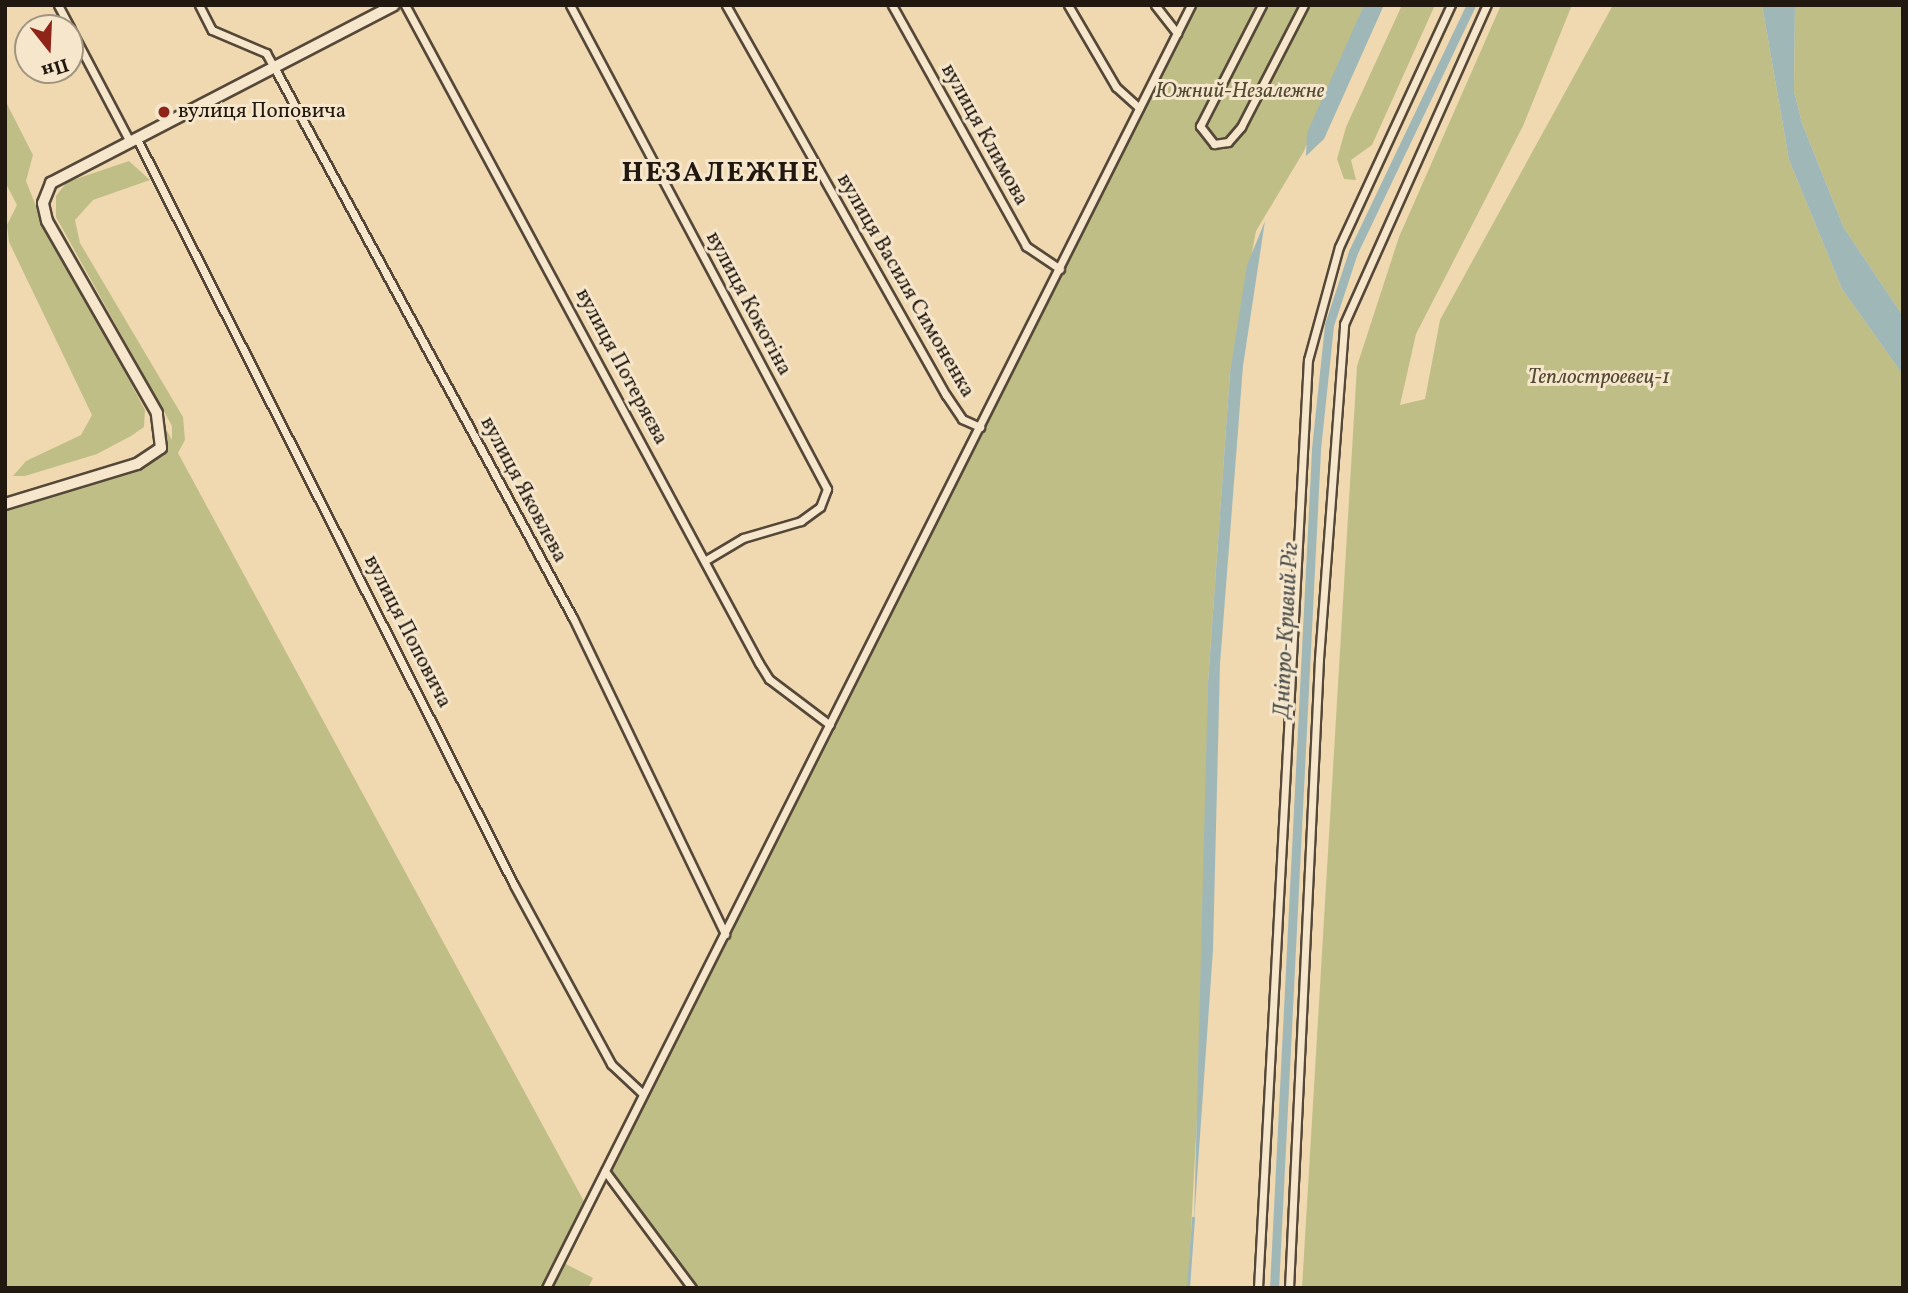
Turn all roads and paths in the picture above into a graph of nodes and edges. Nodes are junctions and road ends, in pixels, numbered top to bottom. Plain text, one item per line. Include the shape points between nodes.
1 (198, 5) edge
2 (394, 5) edge
3 (405, 5) edge
4 (570, 5) edge
5 (726, 5) edge
6 (892, 5) edge
7 (1068, 5) edge
8 (1155, 5) edge
9 (1191, 5) edge
10 (1262, 5) edge
11 (1304, 5) edge
12 (1451, 5) edge
13 (1487, 5) edge
14 (1177, 33) junction
15 (84, 52) edge
16 (275, 69) junction
17 (1139, 108) junction
18 (134, 140) junction
19 (1060, 269) junction
20 (980, 427) junction
21 (5, 504) edge
22 (706, 560) junction
23 (830, 725) junction
24 (725, 934) junction
25 (642, 1093) junction
26 (605, 1171) junction
27 (546, 1288) edge
28 (692, 1288) edge
29 (1258, 1288) edge
30 (1289, 1288) edge

1 - 16 street, вулиця Яковлева via 212,30 266,53
2 - 16 street
3 - 22 street, вулиця Потеряєва
4 - 22 street, вулиця Кокотіна via 827,489 820,507 801,521 743,538
5 - 20 street, вулиця Василя Симоненка via 951,404 962,419
6 - 19 street, вулиця Климова via 1026,246
7 - 17 street via 1116,88
8 - 14 street
9 - 14 street
10 - 11 street via 1200,126 1214,144 1228,142 1241,127
12 - 29 street via 1339,247 1308,360
13 - 30 street via 1373,249 1340,351
14 - 17 street
15 - 18 street, вулиця Поповича
16 - 18 street
16 - 24 street, вулиця Яковлева via 572,618
17 - 19 street
18 - 21 street via 57,178 43,207 157,413 161,448 138,464
18 - 25 street, вулиця Поповича via 526,908 611,1065
19 - 20 street
20 - 23 street
22 - 23 street, вулиця Потеряєва via 769,679
23 - 24 street
24 - 25 street
25 - 26 street
26 - 27 street
26 - 28 street

